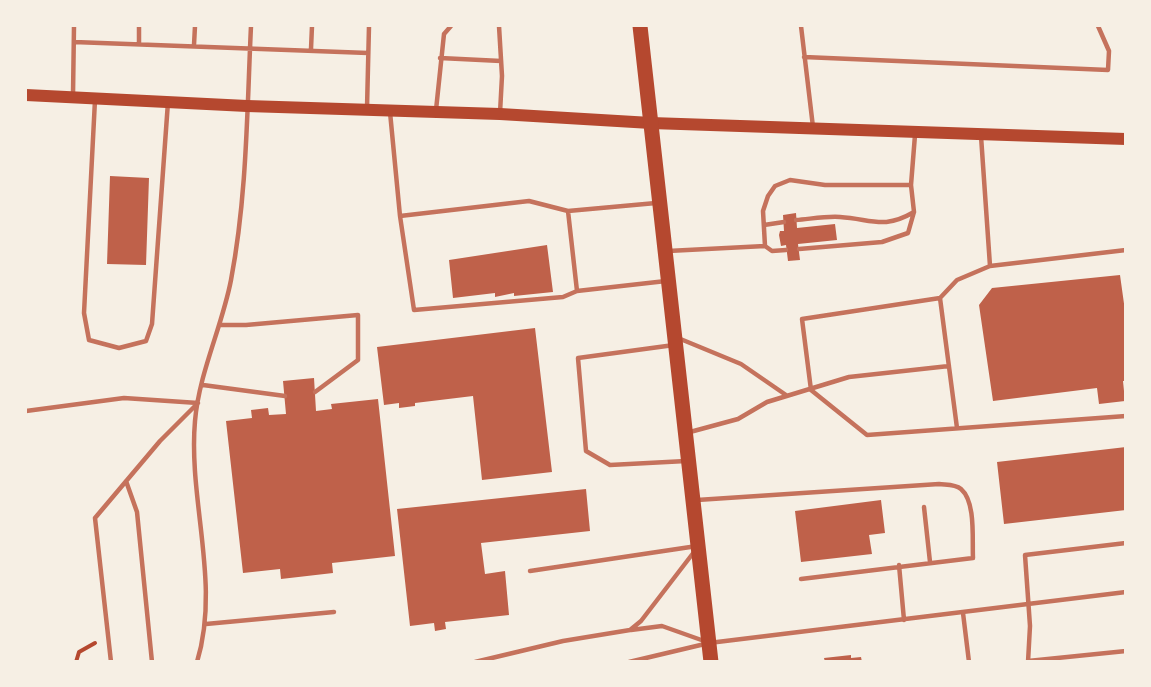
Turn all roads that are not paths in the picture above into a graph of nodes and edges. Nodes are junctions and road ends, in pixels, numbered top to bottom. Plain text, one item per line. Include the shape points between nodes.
1 (74, 26) edge
2 (139, 26) edge
3 (195, 26) edge
4 (252, 26) edge
5 (312, 26) edge
6 (369, 26) edge
7 (451, 26) edge
8 (499, 26) edge
9 (640, 26) edge
10 (801, 26) edge
11 (1098, 26) edge
12 (74, 42) junction
13 (139, 43) junction
14 (194, 45) junction
15 (250, 48) junction
16 (311, 49) junction
17 (368, 53) junction
18 (804, 57) junction
19 (440, 58) junction
20 (501, 61) junction
21 (26, 95) edge
22 (73, 97) junction
23 (95, 98) junction
24 (168, 102) junction
25 (247, 106) junction
26 (366, 111) junction
27 (390, 112) junction
28 (436, 112) junction
29 (500, 114) junction
30 (651, 123) junction
31 (813, 128) junction
32 (915, 131) junction
33 (981, 133) junction
34 (1125, 139) edge
35 (911, 185) junction
36 (660, 203) junction
37 (568, 211) junction
38 (914, 212) junction
39 (400, 216) junction
40 (796, 220) dead end
41 (784, 222) dead end
42 (764, 225) junction
43 (765, 246) junction
44 (799, 249) dead end
45 (786, 250) dead end
46 (1125, 250) edge
47 (665, 252) junction
48 (990, 266) junction
49 (668, 281) junction
50 (577, 291) junction
51 (940, 298) junction
52 (221, 325) junction
53 (676, 341) junction
54 (949, 366) junction
55 (203, 385) junction
56 (811, 390) junction
57 (315, 392) dead end
58 (786, 395) junction
59 (285, 396) dead end
60 (198, 404) junction
61 (26, 411) edge
62 (1125, 416) edge
63 (957, 428) junction
64 (686, 433) junction
65 (689, 461) junction
66 (126, 481) junction
67 (693, 500) junction
68 (924, 507) dead end
69 (1125, 543) edge
70 (699, 545) junction
71 (930, 562) junction
72 (899, 565) junction
73 (530, 571) dead end
74 (801, 579) dead end
75 (1125, 592) edge
76 (1029, 604) junction
77 (334, 612) dead end
78 (963, 613) junction
79 (904, 620) junction
80 (206, 624) junction
81 (630, 630) junction
82 (710, 642) junction
83 (1125, 651) edge
84 (1028, 661) edge
85 (111, 662) edge
86 (152, 662) edge
87 (197, 662) edge
88 (475, 662) edge
89 (629, 662) edge
90 (711, 662) edge
91 (969, 662) edge

1 - 12 lane
2 - 13 lane
3 - 14 lane
4 - 15 lane
5 - 16 lane
6 - 17 lane
7 - 19 lane via 444,34
8 - 20 lane
9 - 30 main road
10 - 18 lane
11 - 18 lane via 1109,51 1108,70
12 - 13 lane
12 - 22 lane
13 - 14 lane
14 - 15 lane
15 - 16 lane
15 - 25 lane
16 - 17 lane
17 - 26 lane
18 - 31 lane
19 - 20 lane
19 - 28 lane
20 - 29 lane
21 - 22 main road
22 - 23 main road
23 - 24 main road
23 - 24 lane via 84,313 89,340 119,348 146,341 152,324
24 - 25 main road
25 - 26 main road
25 - 52 lane via 243,196
26 - 27 main road
27 - 28 main road
27 - 39 lane
28 - 29 main road
29 - 30 main road
30 - 31 main road
30 - 36 main road
31 - 32 main road
32 - 33 main road
32 - 35 lane
33 - 34 main road
33 - 48 lane
35 - 38 lane
35 - 42 lane via 825,185 790,180 775,186 768,196
36 - 37 lane
36 - 47 main road
37 - 39 lane via 529,201
37 - 50 lane
38 - 40 lane via 897,222 840,217
38 - 44 lane via 908,233 882,242
39 - 50 lane via 414,310 563,297
41 - 42 lane
42 - 43 lane
43 - 45 lane via 772,251
43 - 47 lane
46 - 48 lane
47 - 49 main road
48 - 51 lane via 957,279
49 - 50 lane
49 - 53 main road
51 - 54 lane
51 - 56 lane via 802,319
52 - 55 lane
52 - 57 lane via 358,315 358,360
53 - 58 lane via 741,364
53 - 64 main road
53 - 65 lane via 578,358 586,451 610,465
54 - 56 lane via 849,377
54 - 63 lane
55 - 59 lane
55 - 60 lane
56 - 58 lane
56 - 63 lane via 867,435
58 - 64 lane via 738,419
60 - 61 lane via 123,398
60 - 66 lane
60 - 80 lane via 195,448
62 - 63 lane
64 - 65 main road
65 - 67 main road
66 - 85 lane via 95,518
66 - 86 lane via 137,512
67 - 70 main road
67 - 71 lane via 954,485 963,490 969,505 973,558
68 - 71 lane
69 - 76 lane via 1025,555
70 - 73 lane
70 - 81 lane
70 - 82 main road
71 - 72 lane
72 - 74 lane
72 - 79 lane
75 - 76 lane
76 - 78 lane
76 - 84 lane
77 - 80 lane
78 - 79 lane
78 - 91 lane
79 - 82 lane
80 - 87 lane
81 - 82 lane via 662,626
81 - 88 lane
82 - 89 lane
82 - 90 main road
83 - 84 lane

